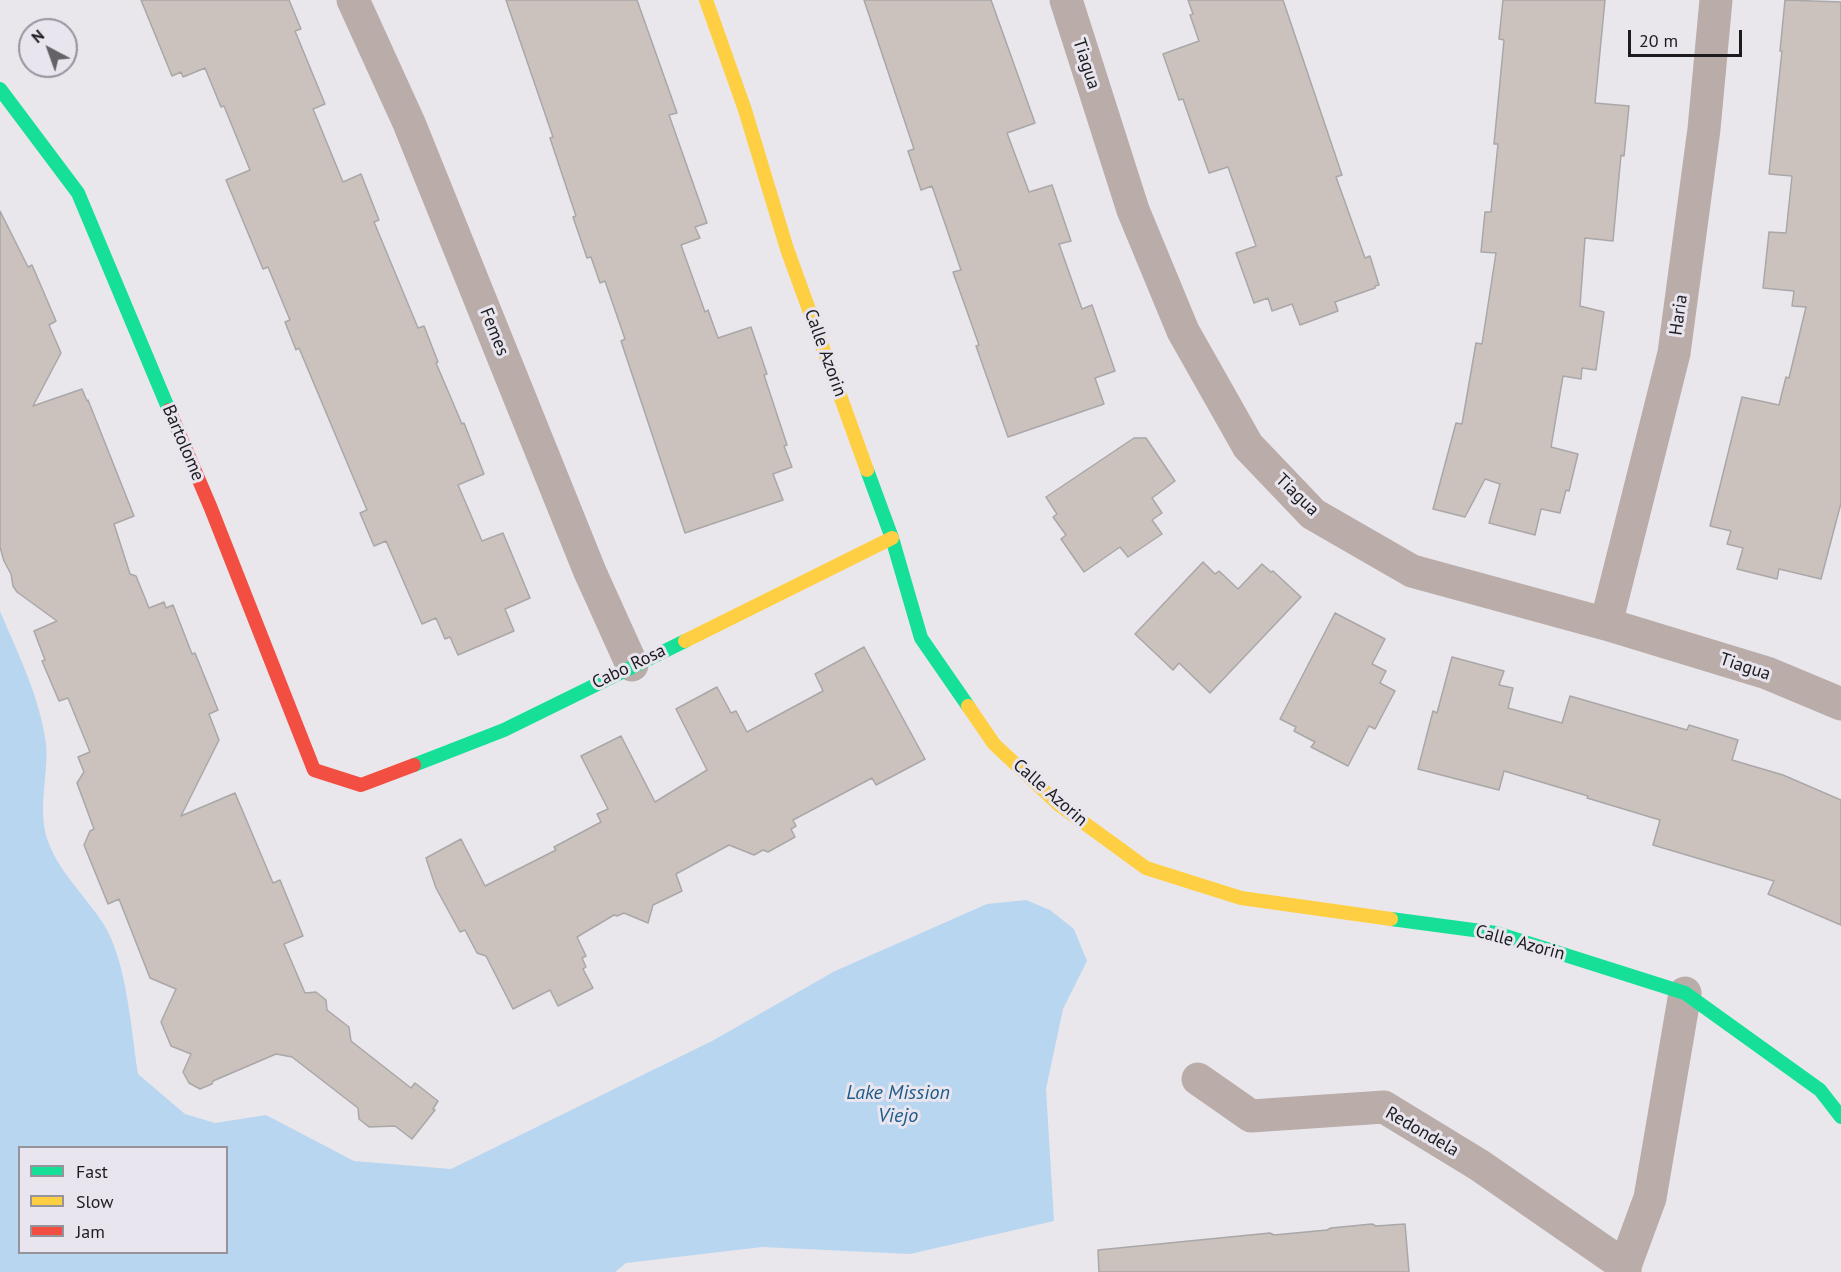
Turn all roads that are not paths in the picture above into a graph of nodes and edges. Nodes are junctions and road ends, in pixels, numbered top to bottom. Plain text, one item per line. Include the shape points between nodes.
1 (353, 0) edge
2 (706, 0) edge
3 (1066, 0) edge
4 (1716, 0) edge
5 (0, 88) edge
6 (892, 538) junction
7 (1606, 624) junction
8 (632, 665) junction
9 (1841, 704) edge
10 (361, 785) joint
11 (1685, 993) junction
12 (1198, 1079) dead end
13 (1841, 1117) edge
14 (1625, 1269) edge

1 - 8 street, Femes via 409,123
2 - 6 street, Calle Azorin via 745,110 787,249
3 - 7 street, Tiagua via 1133,210 1183,331 1248,446 1313,514 1412,572
4 - 7 street, Haria via 1704,129 1674,353
5 - 10 street, Bartolome via 78,193 214,517 314,770
6 - 8 street, Cabo Rosa
6 - 11 street, Calle Azorin via 921,638 994,744 1058,804 1146,868 1241,898 1496,933
7 - 9 street, Tiagua via 1767,673
8 - 10 street, Cabo Rosa via 504,730
11 - 13 street, Calle Azorin via 1820,1090
11 - 14 street, Redondela via 1650,1198
12 - 14 street, Redondela via 1251,1116 1384,1107 1479,1165

